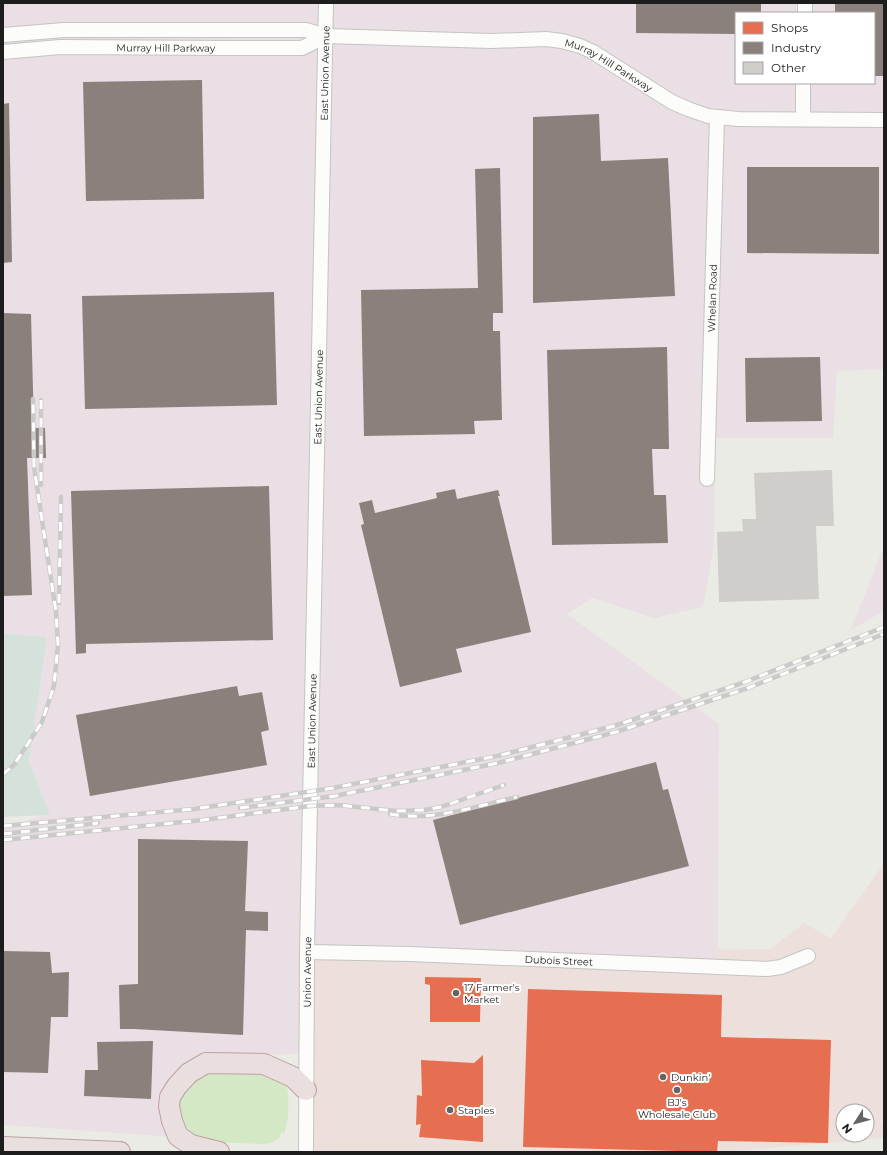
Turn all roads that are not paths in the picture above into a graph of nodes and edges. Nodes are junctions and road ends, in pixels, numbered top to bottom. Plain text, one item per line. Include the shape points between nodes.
1 (326, 3) edge
2 (174, 30) junction
3 (3, 35) edge
4 (326, 36) junction
5 (173, 48) junction
6 (3, 52) edge
7 (804, 84) edge
8 (717, 117) junction
9 (803, 119) junction
10 (884, 120) edge
11 (707, 479) dead end
12 (311, 792) joint
13 (307, 952) junction
14 (808, 956) dead end
15 (306, 1090) junction
16 (3, 1147) edge
17 (120, 1152) edge
18 (219, 1152) edge
19 (306, 1152) edge

1 - 4 street, East Union Avenue
2 - 3 street, Murray Hill Parkway via 64,30
2 - 4 street, Murray Hill Parkway via 306,30
2 - 5 street
4 - 5 street, Murray Hill Parkway via 302,48
4 - 8 street, Murray Hill Parkway via 562,41 593,52 688,110
4 - 12 street, East Union Avenue
5 - 6 street, Murray Hill Parkway via 60,47
7 - 9 street
8 - 9 street, Murray Hill Parkway
8 - 11 street, Whelan Road
9 - 10 street, Murray Hill Parkway
12 - 13 street, Union Avenue
13 - 14 street, Dubois Street via 767,968 781,967
13 - 15 street, Union Avenue
15 - 18 highway via 292,1077 264,1064 206,1063 189,1073 170,1097 172,1121 178,1136 191,1145
15 - 19 street, Union Avenue
16 - 17 highway

